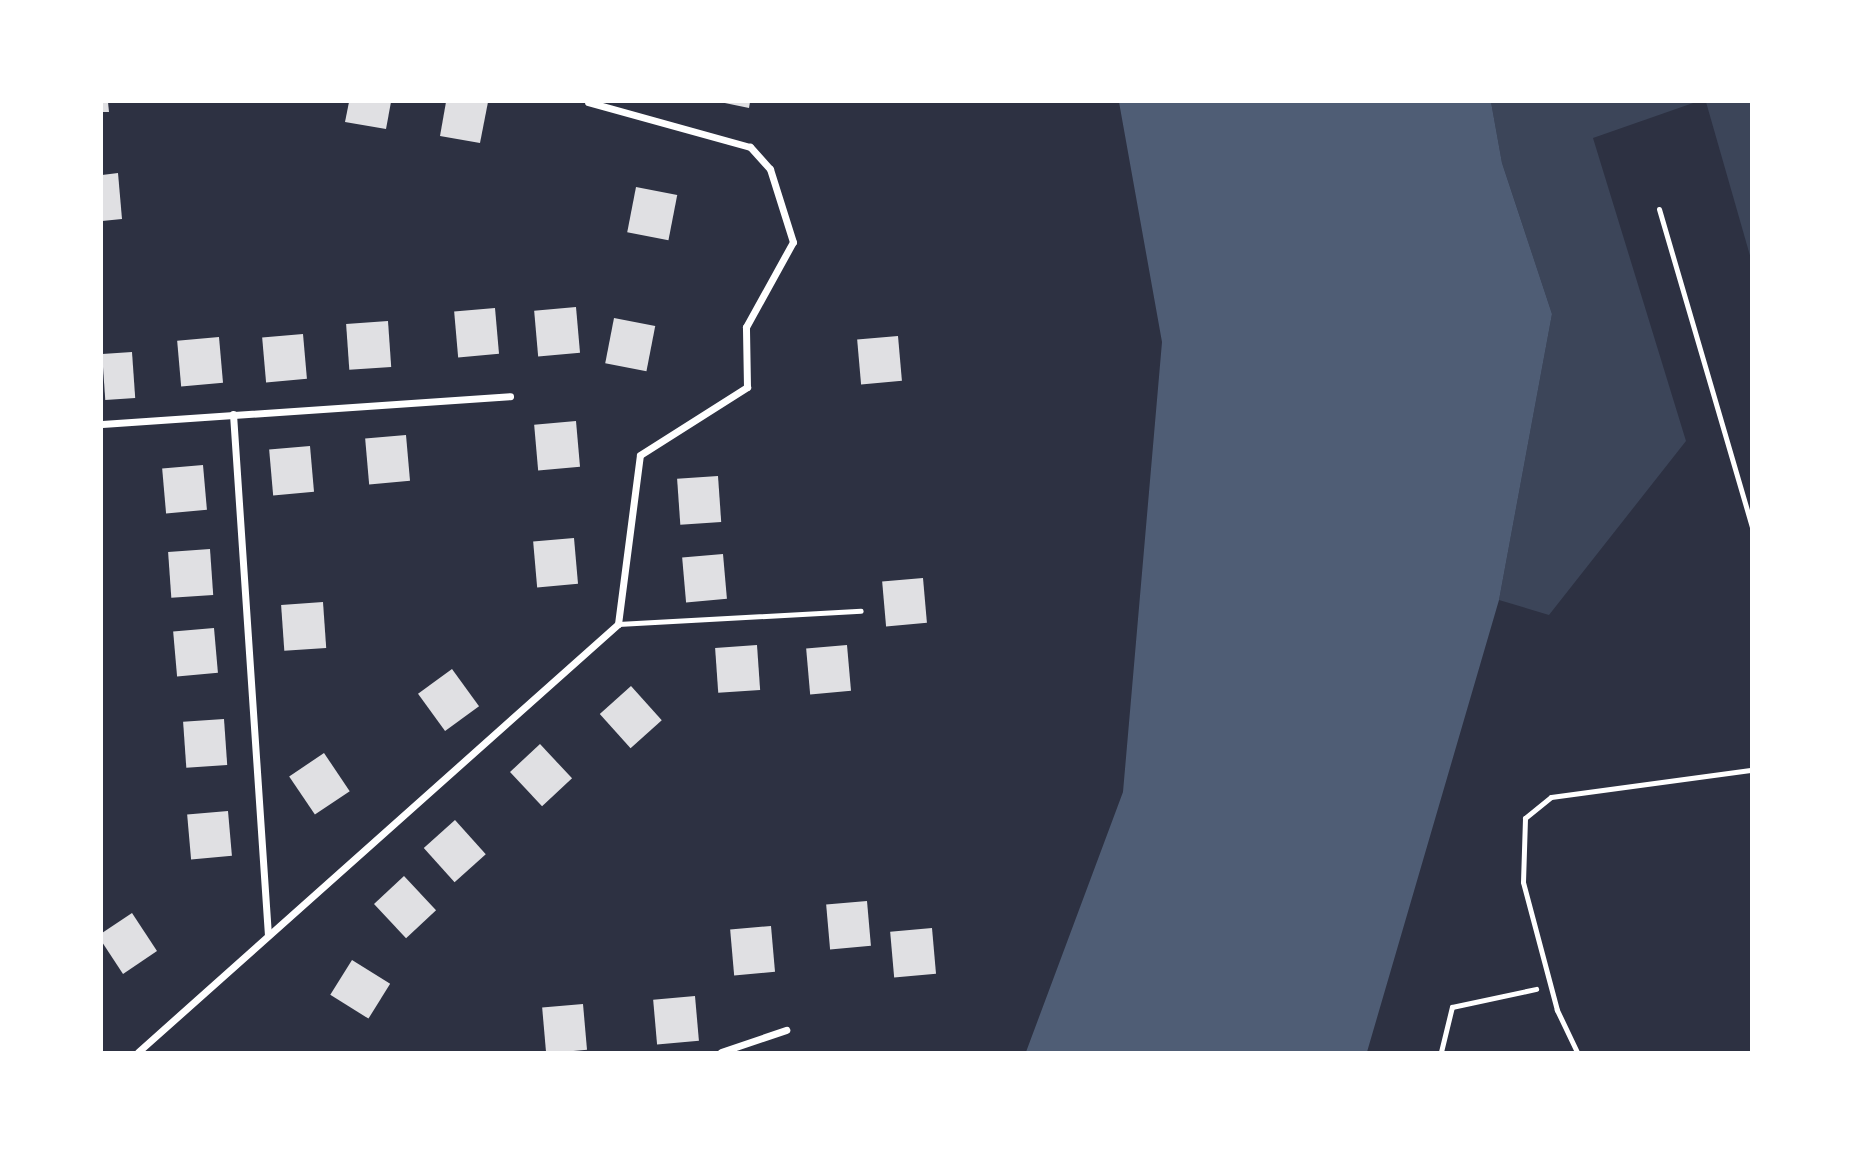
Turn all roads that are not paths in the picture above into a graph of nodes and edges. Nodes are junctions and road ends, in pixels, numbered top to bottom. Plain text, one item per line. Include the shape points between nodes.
1 (588, 102) edge
2 (1659, 209) dead end
3 (510, 396) dead end
4 (233, 414) junction
5 (102, 424) edge
6 (1752, 527) edge
7 (861, 611) dead end
8 (618, 624) junction
9 (1752, 770) edge
10 (268, 935) junction
11 (786, 1030) dead end
12 (138, 1052) edge
13 (721, 1052) edge
14 (1577, 1052) edge

1 - 8 street via 750,147 770,169 793,242 746,327 747,387 640,455
2 - 6 lane
3 - 4 street
4 - 5 street
4 - 10 street
7 - 8 lane
8 - 10 street
9 - 14 lane via 1551,797 1525,818 1523,882 1550,986
10 - 12 street
11 - 13 street

